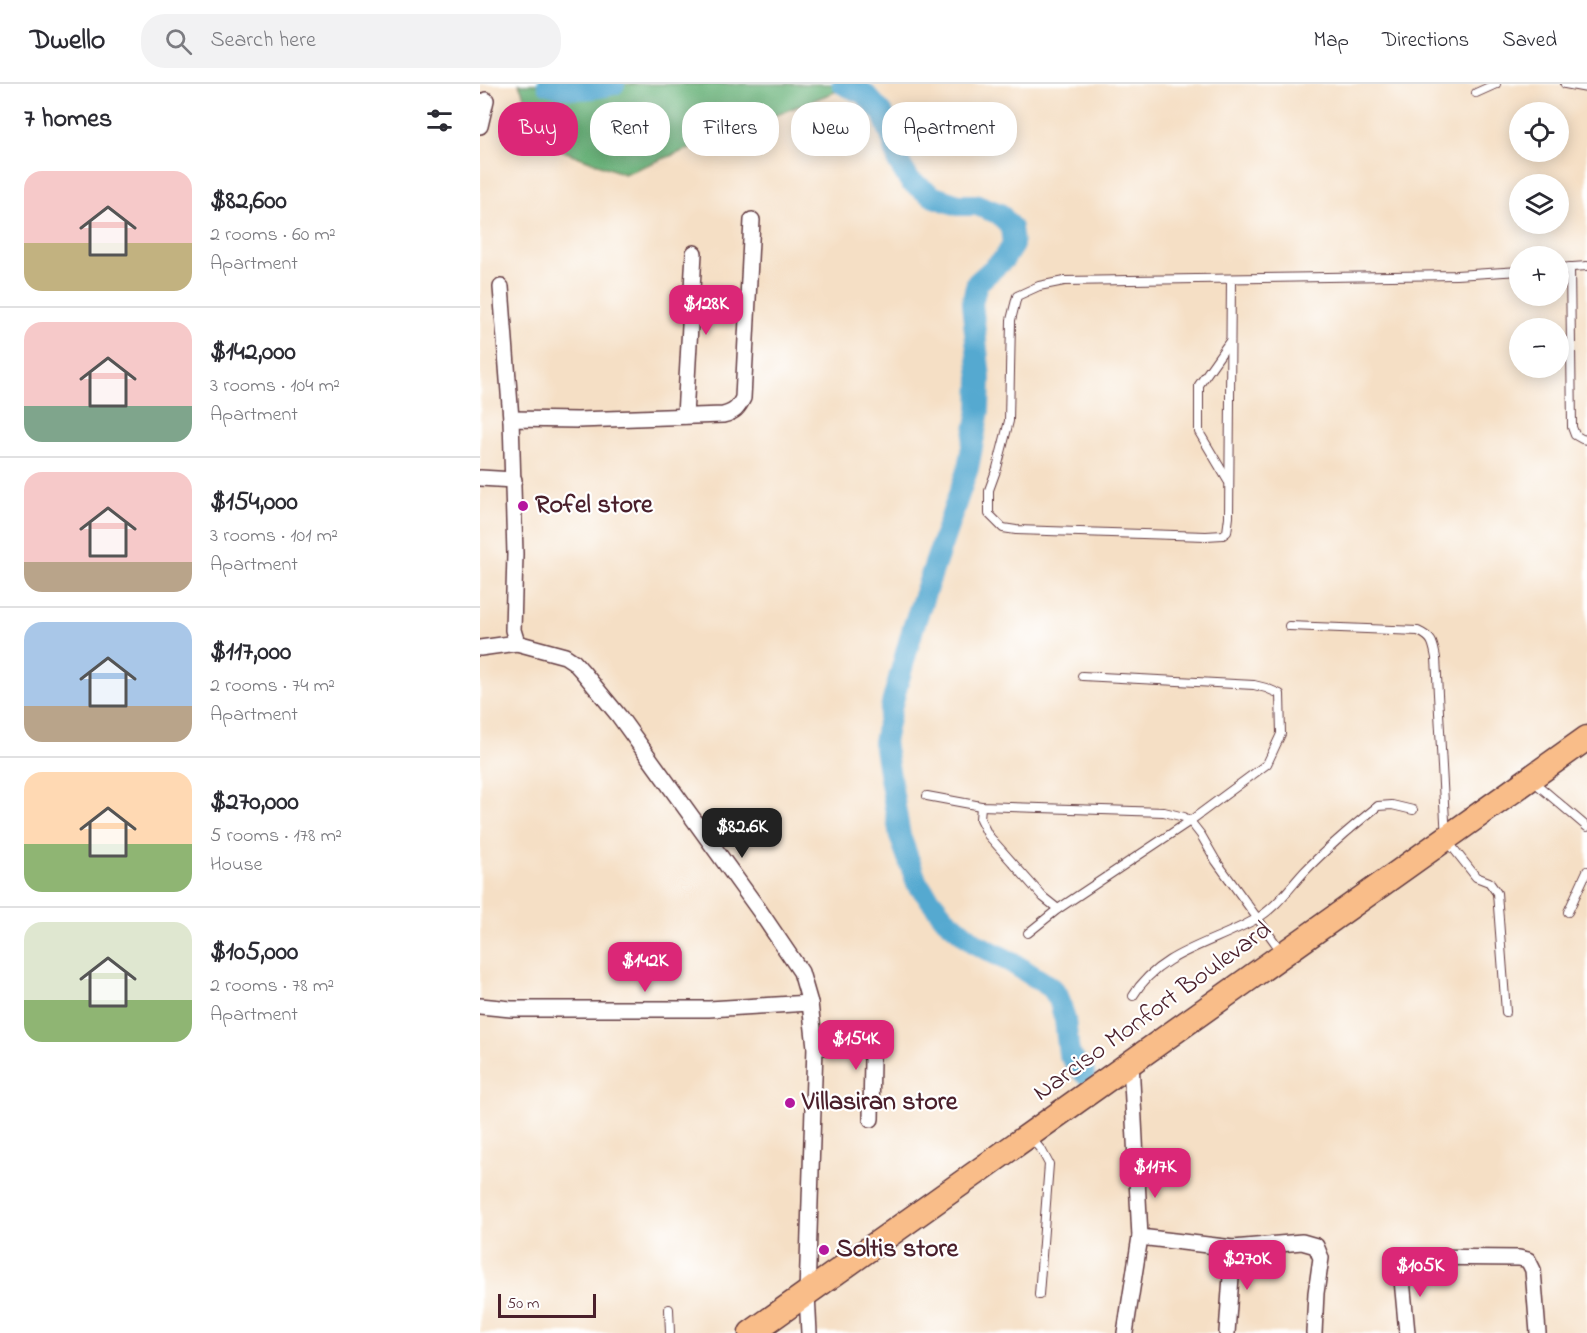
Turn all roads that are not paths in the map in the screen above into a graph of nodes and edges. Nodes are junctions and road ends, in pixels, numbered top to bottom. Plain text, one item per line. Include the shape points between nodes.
1 (1496, 84) edge
2 (1565, 84) edge
3 (1587, 88) edge
4 (1476, 93) dead end
5 (486, 100) dead end
6 (480, 126) edge
7 (752, 220) dead end
8 (694, 253) dead end
9 (1587, 266) edge
10 (1570, 267) joint
11 (1509, 272) edge
12 (1231, 279) junction
13 (501, 287) dead end
14 (1230, 342) junction
15 (685, 416) junction
16 (511, 419) junction
17 (1587, 440) edge
18 (480, 478) edge
19 (514, 480) junction
20 (1229, 482) junction
21 (1289, 626) dead end
22 (517, 643) junction
23 (480, 648) edge
24 (1082, 676) dead end
25 (1587, 738) edge
26 (1530, 778) junction
27 (927, 796) dead end
28 (981, 806) junction
29 (1413, 810) dead end
30 (1190, 821) junction
31 (1587, 827) edge
32 (1446, 839) junction
33 (1587, 871) edge
34 (1058, 909) junction
35 (1568, 912) dead end
36 (1257, 918) junction
37 (1028, 933) dead end
38 (1283, 954) junction
39 (1133, 996) dead end
40 (810, 1003) junction
41 (480, 1006) edge
42 (1506, 1012) dead end
43 (815, 1047) junction
44 (1131, 1062) junction
45 (871, 1119) dead end
46 (1029, 1136) junction
47 (1140, 1237) junction
48 (1233, 1248) junction
49 (807, 1294) junction
50 (1039, 1295) dead end
51 (669, 1310) dead end
52 (670, 1333) edge
53 (751, 1333) edge
54 (809, 1333) edge
55 (1125, 1333) edge
56 (1227, 1333) edge
57 (1314, 1333) edge
58 (1407, 1333) edge
59 (1538, 1333) edge

1 - 4 lane
2 - 3 lane
5 - 6 street
7 - 15 street via 743,398 733,413
8 - 15 street
9 - 10 lane
10 - 17 lane via 1572,427 1575,435
11 - 12 lane
12 - 14 lane
12 - 20 lane via 1064,281 1038,286 1017,296 1011,321 1009,422 988,490 989,514 1003,528 1016,530 1223,535 1229,517
13 - 16 street
14 - 20 lane
14 - 20 lane via 1199,385 1199,432
15 - 16 street
16 - 19 street
18 - 19 street
19 - 22 street via 513,630
21 - 32 lane via 1418,631 1428,635 1436,658
22 - 23 street
22 - 40 street via 574,662 619,716 801,972
24 - 30 lane via 1254,685 1280,694 1281,734 1267,764
25 - 26 main road, Narciso Monfort Boulevard
26 - 31 lane
26 - 32 main road, Narciso Monfort Boulevard
27 - 28 lane
28 - 30 lane via 1164,812
28 - 34 lane via 980,819 988,835
29 - 36 lane via 1392,804 1378,806
30 - 34 lane
30 - 36 lane
32 - 38 main road, Narciso Monfort Boulevard
32 - 42 lane via 1476,877 1489,882 1497,893
33 - 35 lane
34 - 37 lane
36 - 38 lane
36 - 39 lane via 1170,960 1150,974
38 - 44 main road, Narciso Monfort Boulevard
40 - 41 street via 709,1009
40 - 43 street
43 - 45 street via 869,1050
43 - 49 street
44 - 46 main road, Narciso Monfort Boulevard
44 - 47 street
46 - 49 main road, Narciso Monfort Boulevard
46 - 50 lane via 1048,1164
47 - 48 street
47 - 55 street
48 - 56 street
48 - 57 street via 1302,1242 1316,1246 1321,1258
49 - 53 main road, Narciso Monfort Boulevard
49 - 54 street
51 - 52 lane
58 - 59 street via 1401,1269 1404,1261 1414,1257 1528,1260 1533,1270

